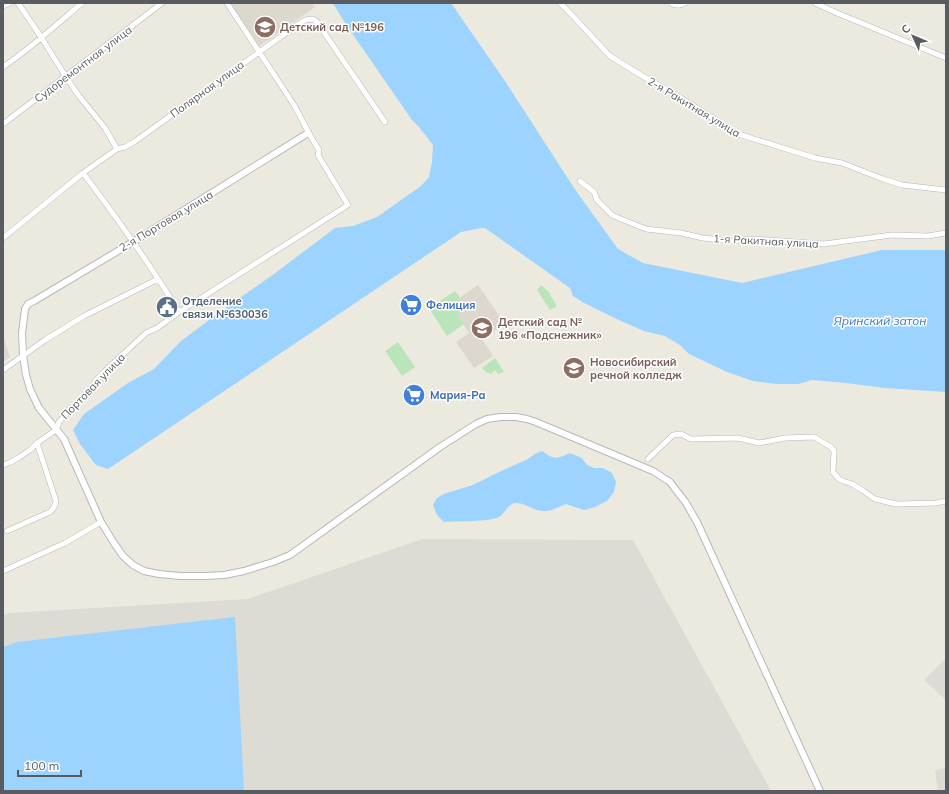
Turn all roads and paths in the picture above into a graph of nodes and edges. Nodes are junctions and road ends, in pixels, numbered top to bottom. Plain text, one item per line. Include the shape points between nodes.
1 (10, 3) edge
2 (18, 3) edge
3 (82, 3) edge
4 (162, 3) edge
5 (227, 3) edge
6 (560, 3) edge
7 (671, 3) edge
8 (685, 3) edge
9 (815, 3) edge
10 (3, 6) edge
11 (41, 37) junction
12 (259, 52) junction
13 (946, 58) edge
14 (3, 67) edge
15 (66, 77) junction
16 (385, 122) dead end
17 (3, 124) edge
18 (308, 133) junction
19 (117, 149) junction
20 (83, 174) junction
21 (580, 181) dead end
22 (946, 190) edge
23 (946, 233) edge
24 (3, 238) edge
25 (133, 242) junction
26 (158, 279) junction
27 (179, 312) junction
28 (23, 356) junction
29 (3, 370) edge
30 (56, 430) junction
31 (36, 443) junction
32 (648, 459) dead end
33 (3, 465) edge
34 (946, 501) edge
35 (101, 522) junction
36 (7, 531) dead end
37 (3, 571) edge
38 (820, 791) edge

1 - 10 street
2 - 11 street
3 - 11 street
4 - 15 street, Судоремонтная улица
5 - 12 street
6 - 22 street, 2-я Ракитная улица via 610,56 738,134 815,158 842,163 902,185
7 - 8 street
9 - 13 street
11 - 14 street
11 - 15 street
12 - 16 street, Полярная улица via 297,24 313,19
12 - 18 street via 294,105
12 - 19 street, Полярная улица via 134,142
15 - 17 street, Судоремонтная улица
15 - 19 street via 105,128
18 - 25 street, 2-я Портовая улица
18 - 27 street, Портовая улица via 348,205
19 - 20 street, Полярная улица
20 - 24 street, Полярная улица
20 - 25 street
21 - 23 street, 1-я Ракитная улица via 594,192 597,200 612,215 646,229 703,238 824,244 892,235 928,236
25 - 26 street
25 - 28 street, 2-я Портовая улица via 28,304 22,333
26 - 27 street
26 - 28 street via 84,316
27 - 30 street, Портовая улица via 146,334 105,371 85,397 59,422
28 - 29 street
28 - 30 street via 30,389 39,408
30 - 31 street, Портовая улица
30 - 35 street via 70,450
31 - 33 street, Портовая улица via 18,458
31 - 36 street via 56,501 55,506 50,512
32 - 34 street via 673,435 681,434 691,439 738,438 759,443 814,436 832,447 833,472 840,480 852,484 876,499 896,504
35 - 37 street via 65,543
35 - 38 street via 123,556 144,571 206,576 244,571 290,555 476,424 501,417 516,417 536,422 653,471 670,482 697,522

